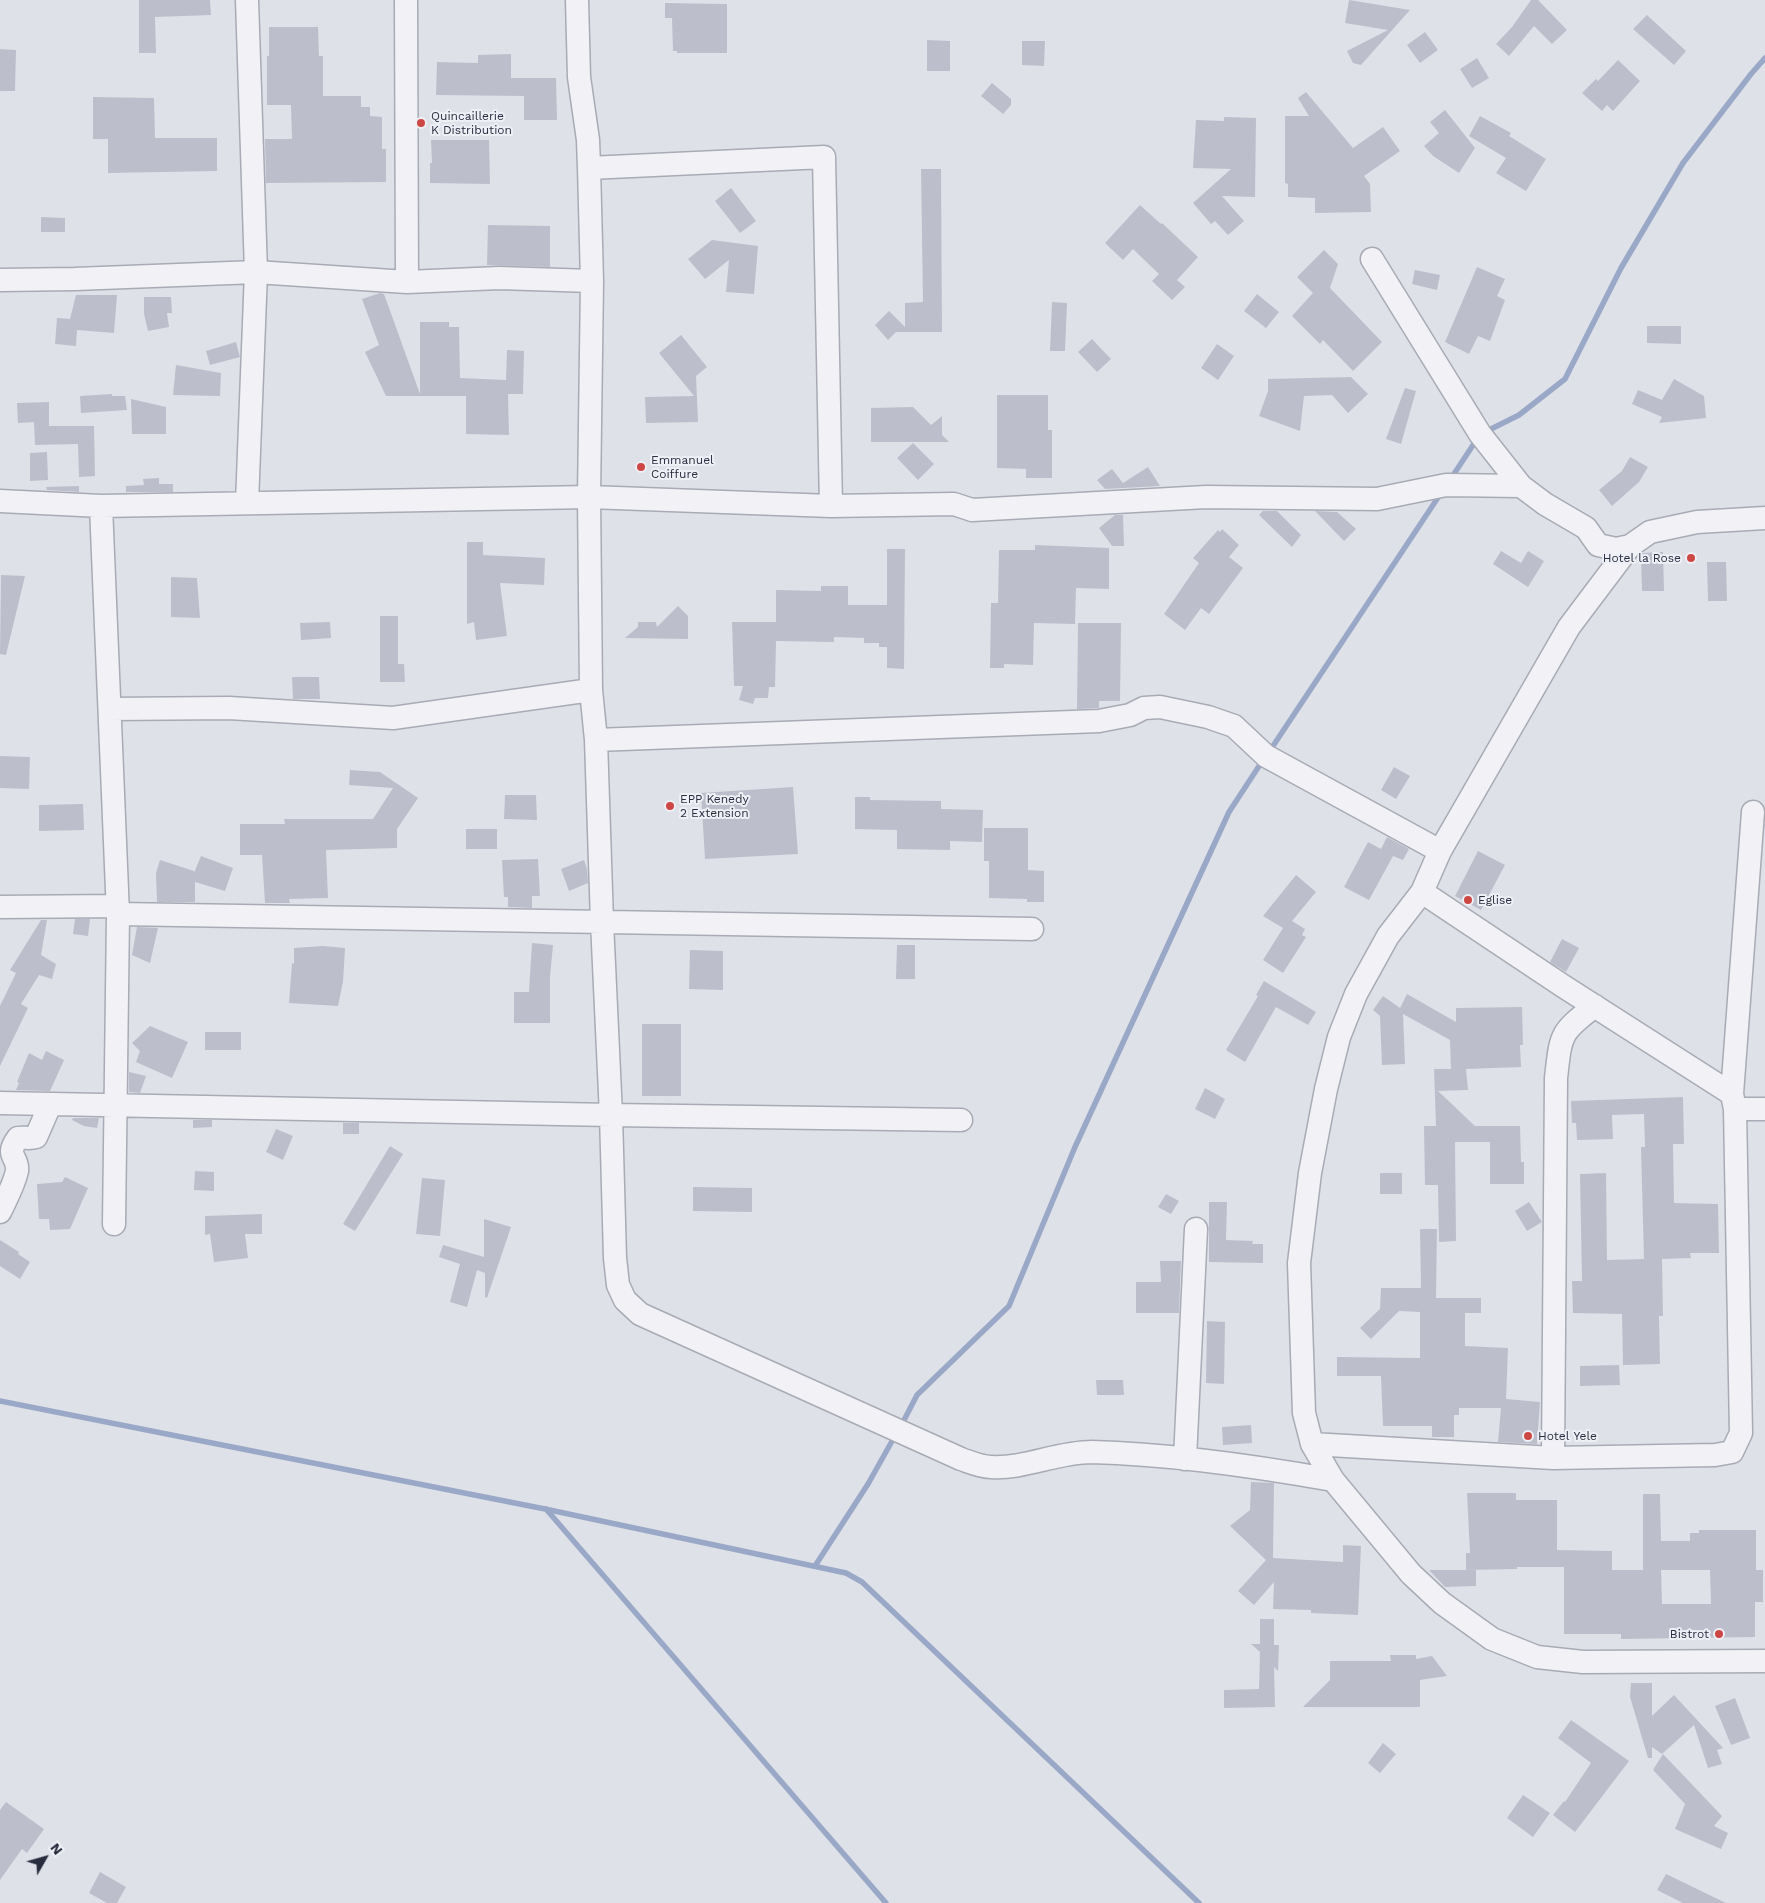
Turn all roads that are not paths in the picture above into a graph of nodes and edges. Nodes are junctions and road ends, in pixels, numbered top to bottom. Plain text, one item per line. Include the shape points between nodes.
1 (247, 0) edge
2 (406, 0) edge
3 (577, 0) edge
4 (589, 168) junction
5 (1372, 259) dead end
6 (256, 272) junction
7 (0, 280) edge
8 (592, 281) junction
9 (407, 282) junction
10 (1521, 486) junction
11 (589, 497) junction
12 (0, 501) edge
13 (246, 503) junction
14 (101, 506) junction
15 (831, 506) junction
16 (1765, 518) edge
17 (1630, 546) junction
18 (591, 690) junction
19 (110, 709) junction
20 (596, 740) junction
21 (1753, 812) dead end
22 (1440, 851) junction
23 (1422, 892) junction
24 (0, 907) edge
25 (118, 910) junction
26 (602, 922) junction
27 (1032, 928) dead end
28 (1594, 1006) junction
29 (0, 1102) edge
30 (1734, 1102) junction
31 (50, 1105) junction
32 (115, 1106) junction
33 (1765, 1109) edge
34 (611, 1115) junction
35 (960, 1120) dead end
36 (0, 1212) edge
37 (114, 1224) dead end
38 (1196, 1229) dead end
39 (1312, 1444) junction
40 (1553, 1458) junction
41 (1185, 1459) junction
42 (1332, 1480) junction
43 (1765, 1661) edge

1 - 6 street
2 - 9 street
3 - 4 street via 579,77
4 - 8 street
4 - 15 street via 824,157
5 - 10 street via 1480,434
6 - 7 street
6 - 9 street
6 - 13 street
8 - 9 street via 499,278
8 - 11 street
10 - 15 street via 1446,485 1376,498 1206,497 972,510 954,504
10 - 17 street via 1586,528 1598,545 1616,549
11 - 13 street
11 - 15 street
11 - 18 street
12 - 14 street
13 - 14 street
14 - 19 street
16 - 17 street via 1697,522 1650,532
17 - 22 street via 1569,627
18 - 19 street via 393,718 230,708
18 - 20 street
19 - 25 street
20 - 22 street via 1099,721 1130,715 1144,708 1160,707 1234,726 1266,756
20 - 26 street
21 - 30 street
22 - 23 street
23 - 28 street
23 - 39 street via 1388,936 1356,994 1339,1037 1326,1088 1310,1172 1299,1264 1304,1413
24 - 25 street
25 - 26 street
25 - 32 street
26 - 27 street
26 - 34 street
28 - 30 street
28 - 40 street via 1570,1025 1560,1041 1556,1078
29 - 31 street
30 - 33 street
30 - 40 street via 1741,1433 1732,1452
31 - 32 street
31 - 36 street via 36,1137 18,1138 13,1145 11,1154 16,1174
32 - 34 street
32 - 37 street
34 - 35 street
34 - 41 street via 618,1285 625,1300 640,1314 961,1459 989,1467 1090,1452
38 - 41 street
39 - 40 street
39 - 42 street
41 - 42 street
42 - 43 street via 1411,1574 1442,1603 1492,1639 1537,1658 1583,1662

